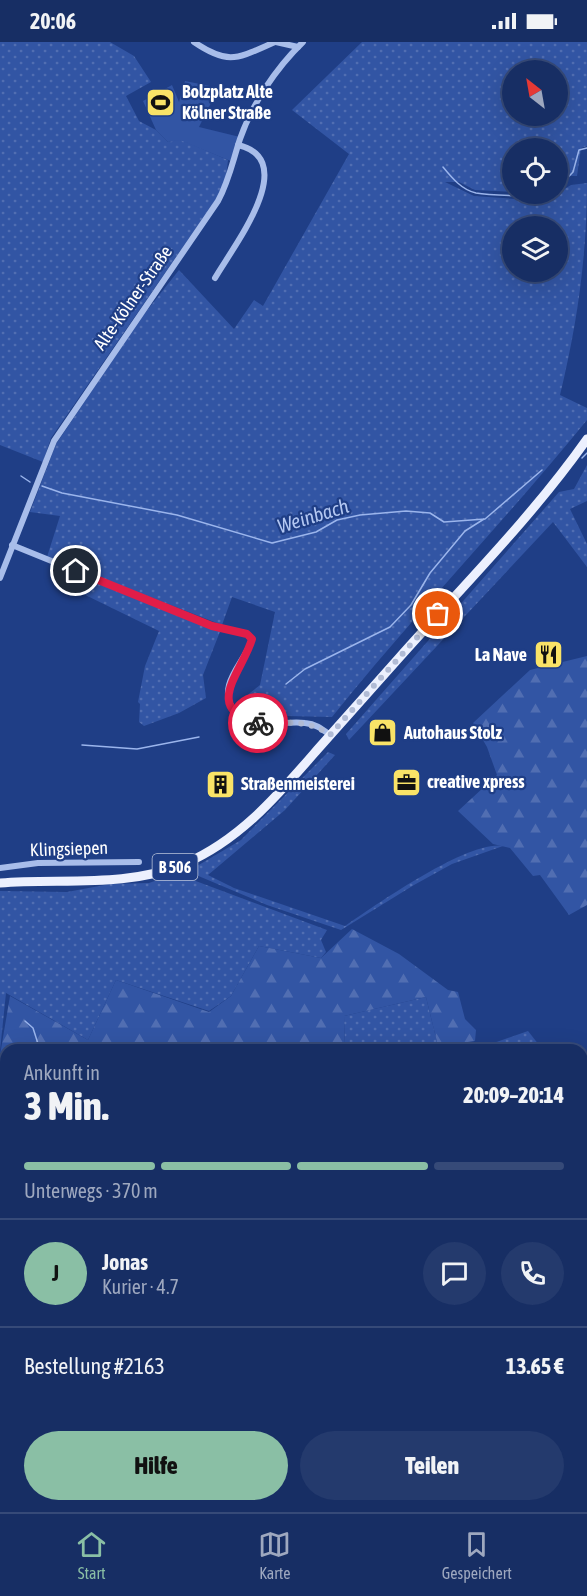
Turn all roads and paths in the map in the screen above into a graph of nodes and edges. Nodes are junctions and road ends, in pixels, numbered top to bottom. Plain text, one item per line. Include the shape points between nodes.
1 (194, 42) edge
2 (275, 42) edge
3 (301, 44) edge
4 (238, 145) junction
5 (215, 278) dead end
6 (587, 439) edge
7 (12, 545) junction
8 (0, 578) edge
9 (330, 735) junction
10 (139, 862) dead end
11 (0, 868) edge
12 (0, 883) edge

1 - 2 street via 228,59
2 - 3 street
3 - 4 street, Alte-Kölner-Straße via 272,77
4 - 5 street via 263,162 266,177 254,210
4 - 7 street, Alte-Kölner-Straße via 218,201 54,441
6 - 9 main road, B 506 via 543,495
7 - 8 street, Alte-Kölner-Straße
7 - 9 street via 212,626 247,634 252,639 249,648 229,685 230,704 235,712 241,719 258,723 305,723
9 - 12 main road, B 506 via 248,824 193,860 156,873 125,878
10 - 11 street, Klingsiepen via 38,863

